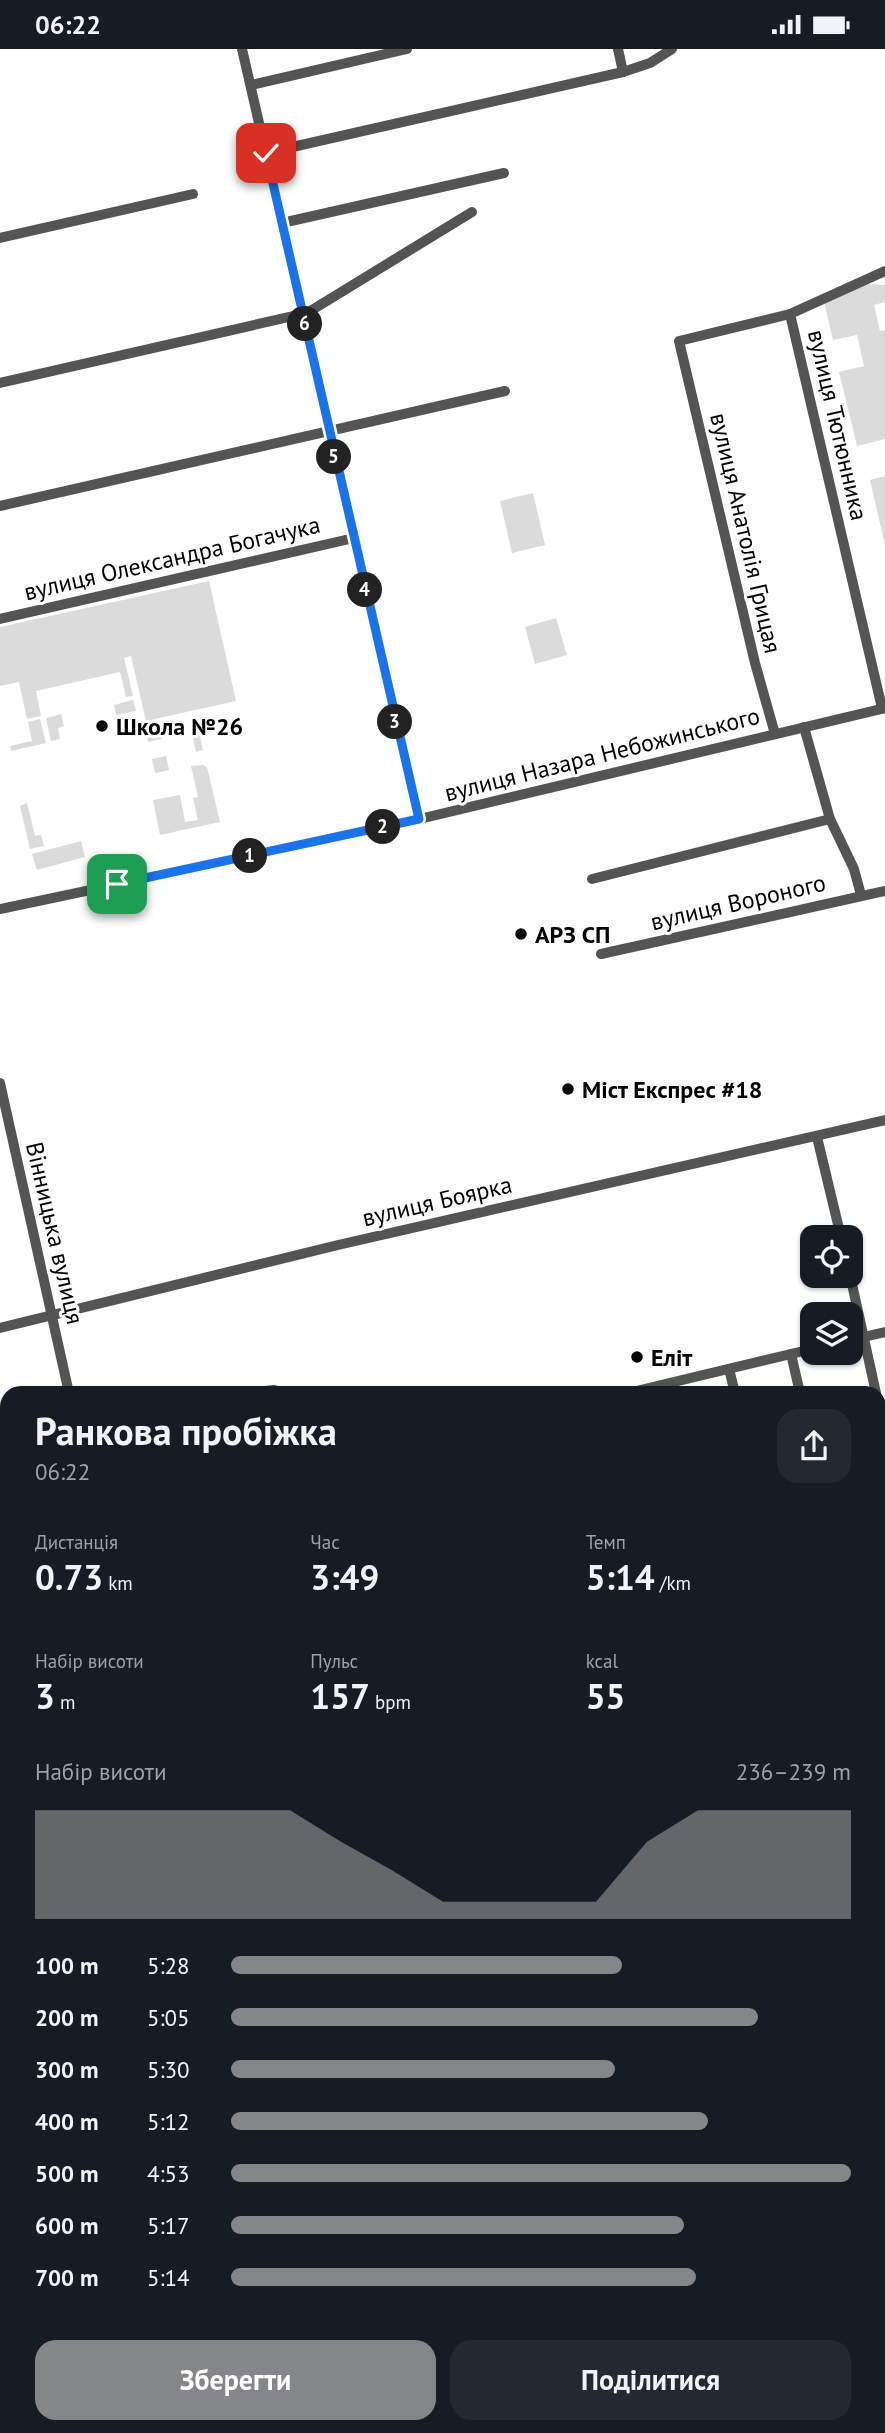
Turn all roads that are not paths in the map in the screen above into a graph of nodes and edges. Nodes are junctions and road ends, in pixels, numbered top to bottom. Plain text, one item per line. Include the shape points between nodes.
1 (242, 49) edge
2 (407, 49) edge
3 (618, 49) edge
4 (672, 49) edge
5 (623, 72) junction
6 (251, 85) junction
7 (266, 153) junction
8 (504, 173) dead end
9 (193, 194) dead end
10 (472, 212) dead end
11 (282, 223) junction
12 (0, 238) edge
13 (885, 271) edge
14 (302, 314) junction
15 (790, 314) junction
16 (0, 383) edge
17 (505, 391) dead end
18 (328, 430) junction
19 (0, 506) edge
20 (354, 538) junction
21 (0, 619) edge
22 (884, 708) edge
23 (804, 727) junction
24 (775, 734) junction
25 (419, 819) junction
26 (830, 819) junction
27 (592, 879) dead end
28 (885, 891) edge
29 (861, 895) junction
30 (0, 909) edge
31 (601, 954) dead end
32 (0, 1083) edge
33 (885, 1120) edge
34 (817, 1137) junction
35 (838, 1225) edge
36 (52, 1314) junction
37 (0, 1328) edge
38 (885, 1332) edge
39 (863, 1337) joint
40 (800, 1352) edge
41 (791, 1354) junction
42 (729, 1369) junction
43 (67, 1386) edge
44 (660, 1386) edge
45 (733, 1386) edge
46 (798, 1386) edge
47 (874, 1386) edge

1 - 6 street
2 - 6 street
3 - 5 street
4 - 5 street
5 - 7 street
6 - 7 street
7 - 11 street
8 - 11 street
9 - 12 street
10 - 14 street
11 - 14 street
13 - 15 street
14 - 16 street
14 - 18 street
15 - 22 street, вулиця Тютюнника
15 - 24 street, вулиця Анатолія Грицая via 679,341 751,651
17 - 18 street
18 - 19 street
18 - 20 street
20 - 21 street, вулиця Олександра Богачука
20 - 25 street
22 - 23 street, вулиця Назара Небожинського
23 - 24 street, вулиця Назара Небожинського
23 - 26 street
24 - 25 street, вулиця Назара Небожинського
25 - 30 street, вулиця Назара Небожинського
26 - 27 street
26 - 29 street
28 - 29 street, вулиця Вороного
29 - 31 street, вулиця Вороного
32 - 36 street, Вінницька вулиця
33 - 34 street, вулиця Боярка
34 - 35 street
34 - 36 street, вулиця Боярка
36 - 37 street, вулиця Боярка
36 - 43 street, Вінницька вулиця
38 - 39 street
39 - 47 street
40 - 41 street
41 - 42 street
41 - 46 street
42 - 44 street
42 - 45 street

